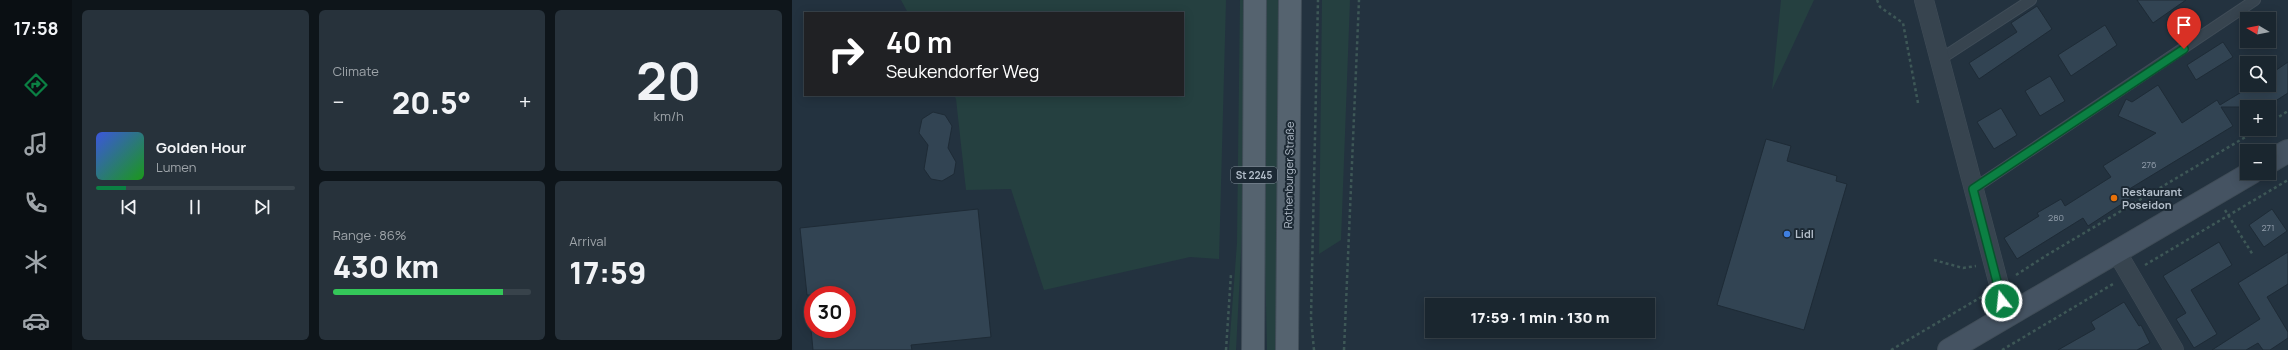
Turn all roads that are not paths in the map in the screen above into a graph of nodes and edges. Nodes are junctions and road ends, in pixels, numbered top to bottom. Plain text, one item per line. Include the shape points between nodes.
1 (1255, 0) edge
2 (1290, 0) edge
3 (1924, 0) edge
4 (2031, 0) edge
5 (2255, 0) edge
6 (1939, 60) junction
7 (2288, 151) edge
8 (2276, 158) edge
9 (2240, 180) edge
10 (1973, 189) junction
11 (2116, 251) junction
12 (2006, 315) junction
13 (1253, 350) edge
14 (1287, 350) edge
15 (1949, 350) edge
16 (2174, 350) edge

1 - 13 main road, St 2245
2 - 14 main road, Rothenburger Straße / St 2245
3 - 6 street
4 - 6 lane
5 - 10 lane
6 - 10 street
7 - 8 main road
9 - 11 main road
10 - 12 street
11 - 12 main road
11 - 16 street
12 - 15 main road

